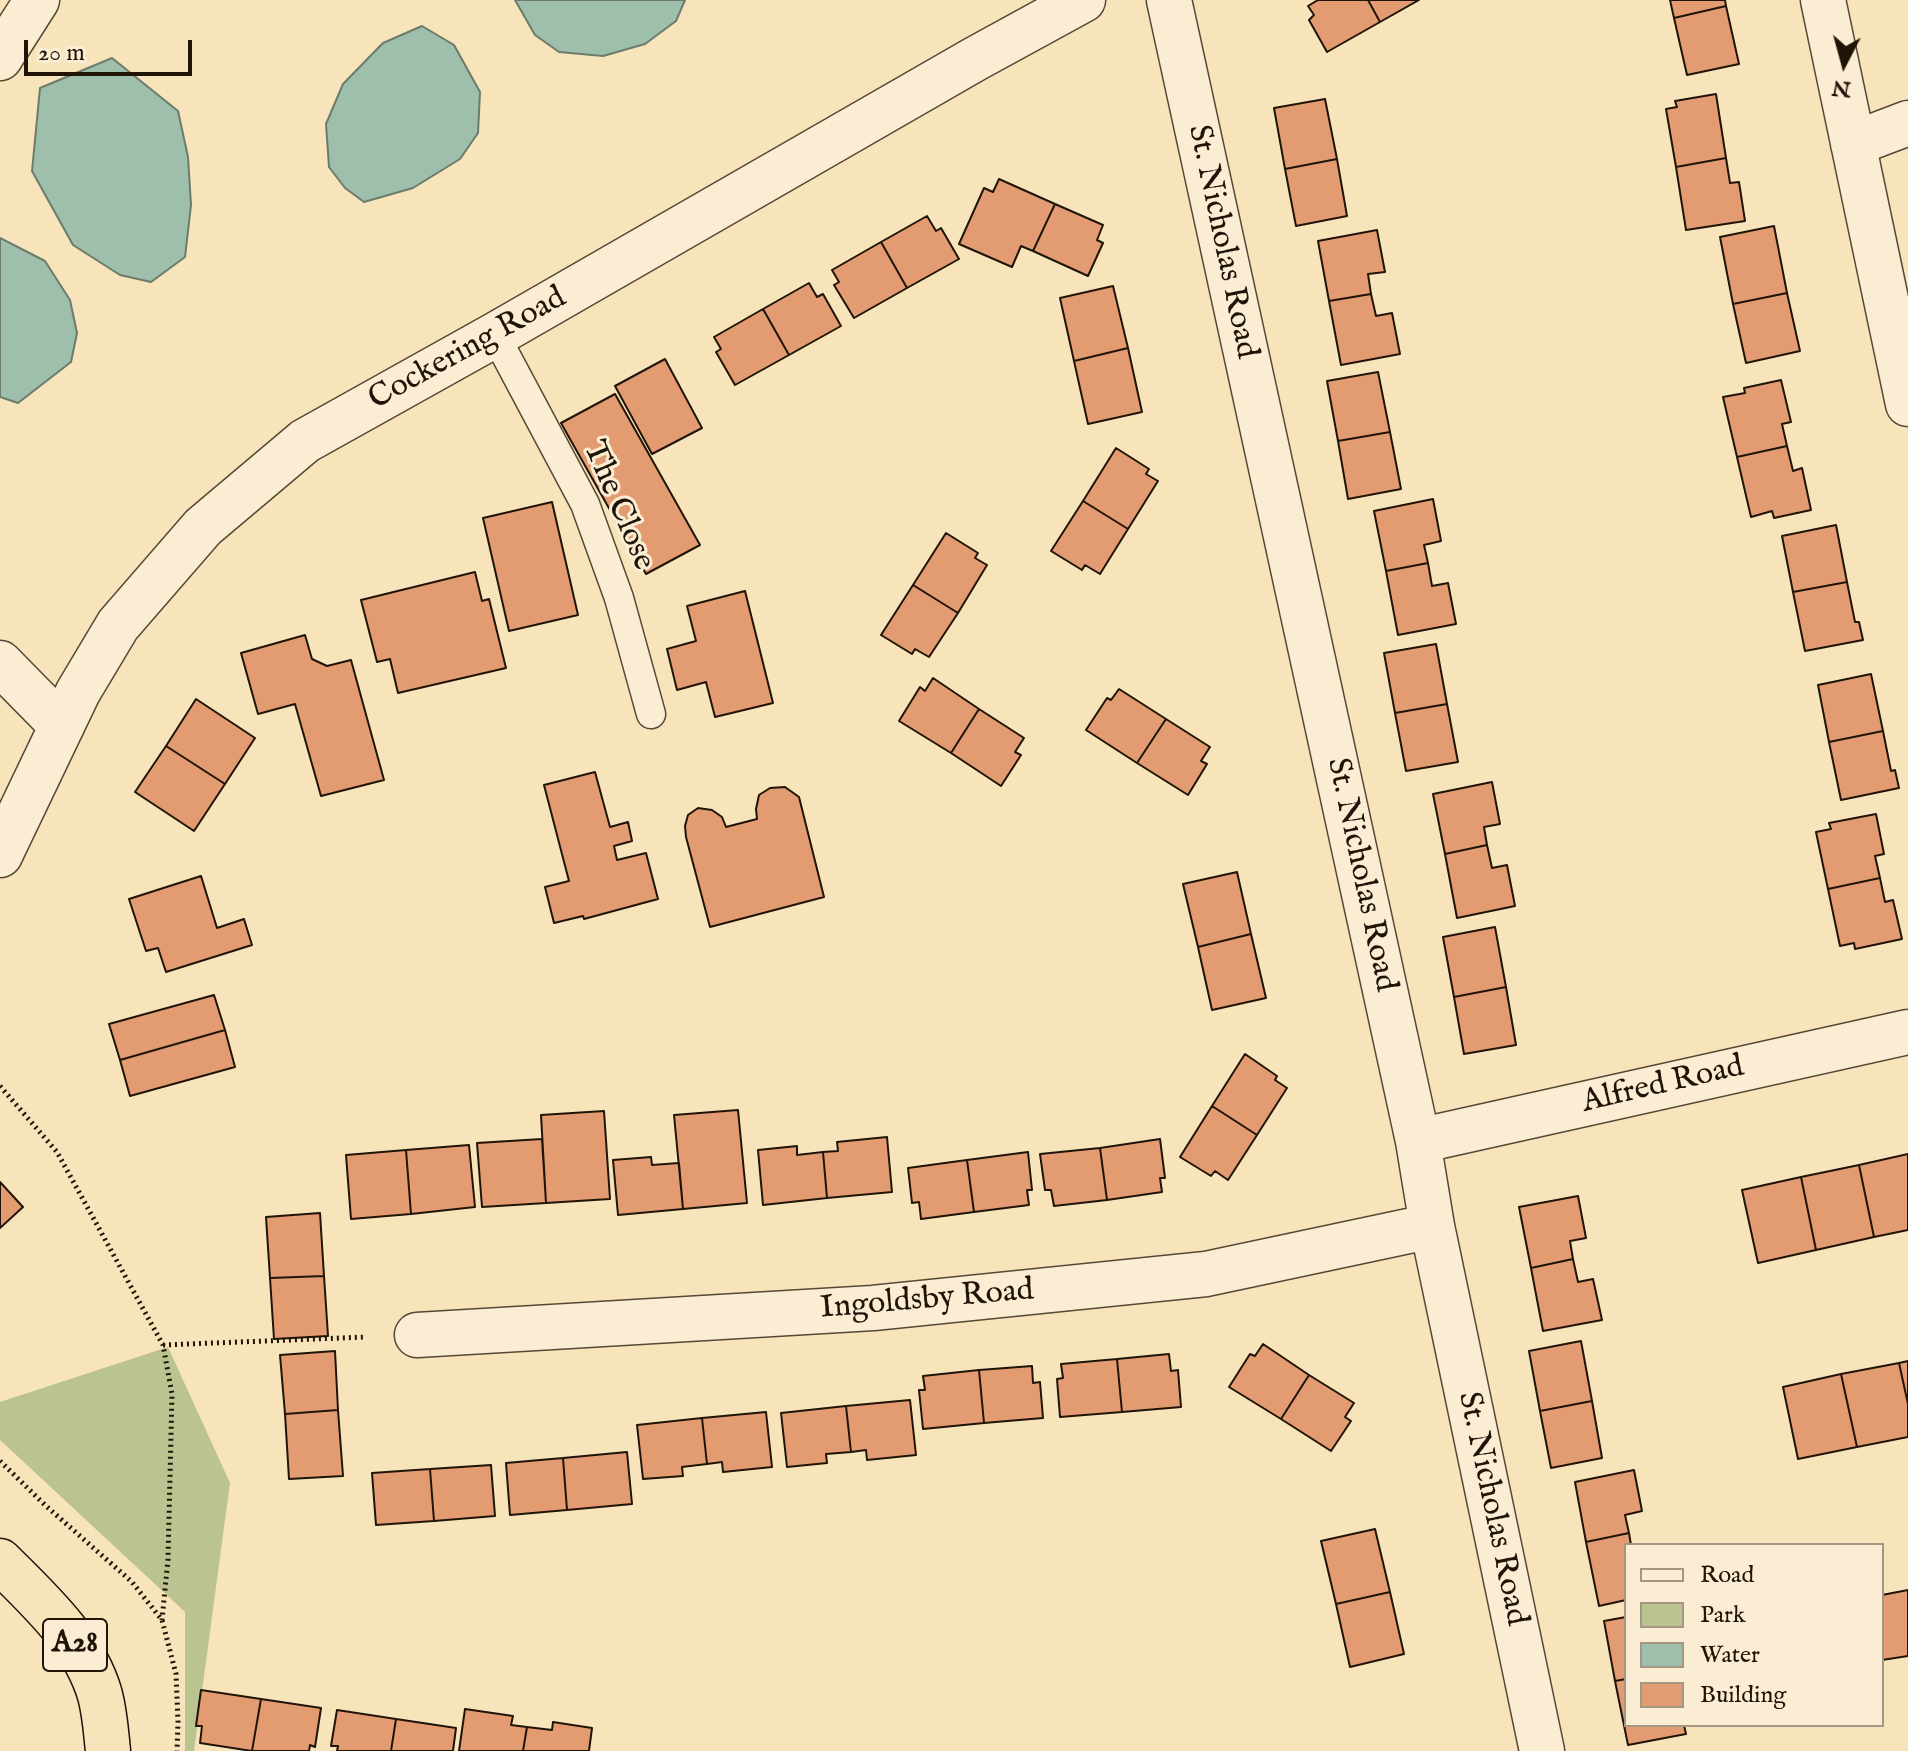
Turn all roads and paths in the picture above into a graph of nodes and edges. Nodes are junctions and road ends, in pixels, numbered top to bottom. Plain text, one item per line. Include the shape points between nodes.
1 (37, 0) edge
2 (1083, 0) edge
3 (1169, 0) edge
4 (1823, 0) edge
5 (0, 58) edge
6 (1908, 123) edge
7 (1853, 144) junction
8 (495, 335) junction
9 (1908, 404) edge
10 (0, 663) edge
11 (651, 714) dead end
12 (62, 726) junction
13 (0, 855) edge
14 (1908, 1032) edge
15 (0, 1086) edge
16 (1418, 1141) junction
17 (1432, 1226) junction
18 (417, 1335) joint
19 (163, 1345) junction
20 (0, 1461) edge
21 (0, 1561) edge
22 (162, 1620) junction
23 (108, 1751) edge
24 (177, 1751) edge
25 (1542, 1751) edge

1 - 5 street
2 - 8 street, Cockering Road
3 - 16 street, St. Nicholas Road
4 - 7 street
6 - 7 street
7 - 9 street
8 - 11 lane, The Close via 585,504 619,598
8 - 12 street, Cockering Road via 305,441 203,527 118,625
10 - 12 street
12 - 13 street, Cockering Road
14 - 16 street, Alfred Road
15 - 19 path via 57,1152
16 - 17 street, St. Nicholas Road
17 - 18 street, Ingoldsby Road via 1206,1274 873,1308
17 - 25 street, St. Nicholas Road
18 - 19 path
19 - 22 path via 172,1394
20 - 22 path via 132,1582
21 - 23 highway, A28 via 70,1636 89,1667 99,1693
22 - 24 path via 176,1674

